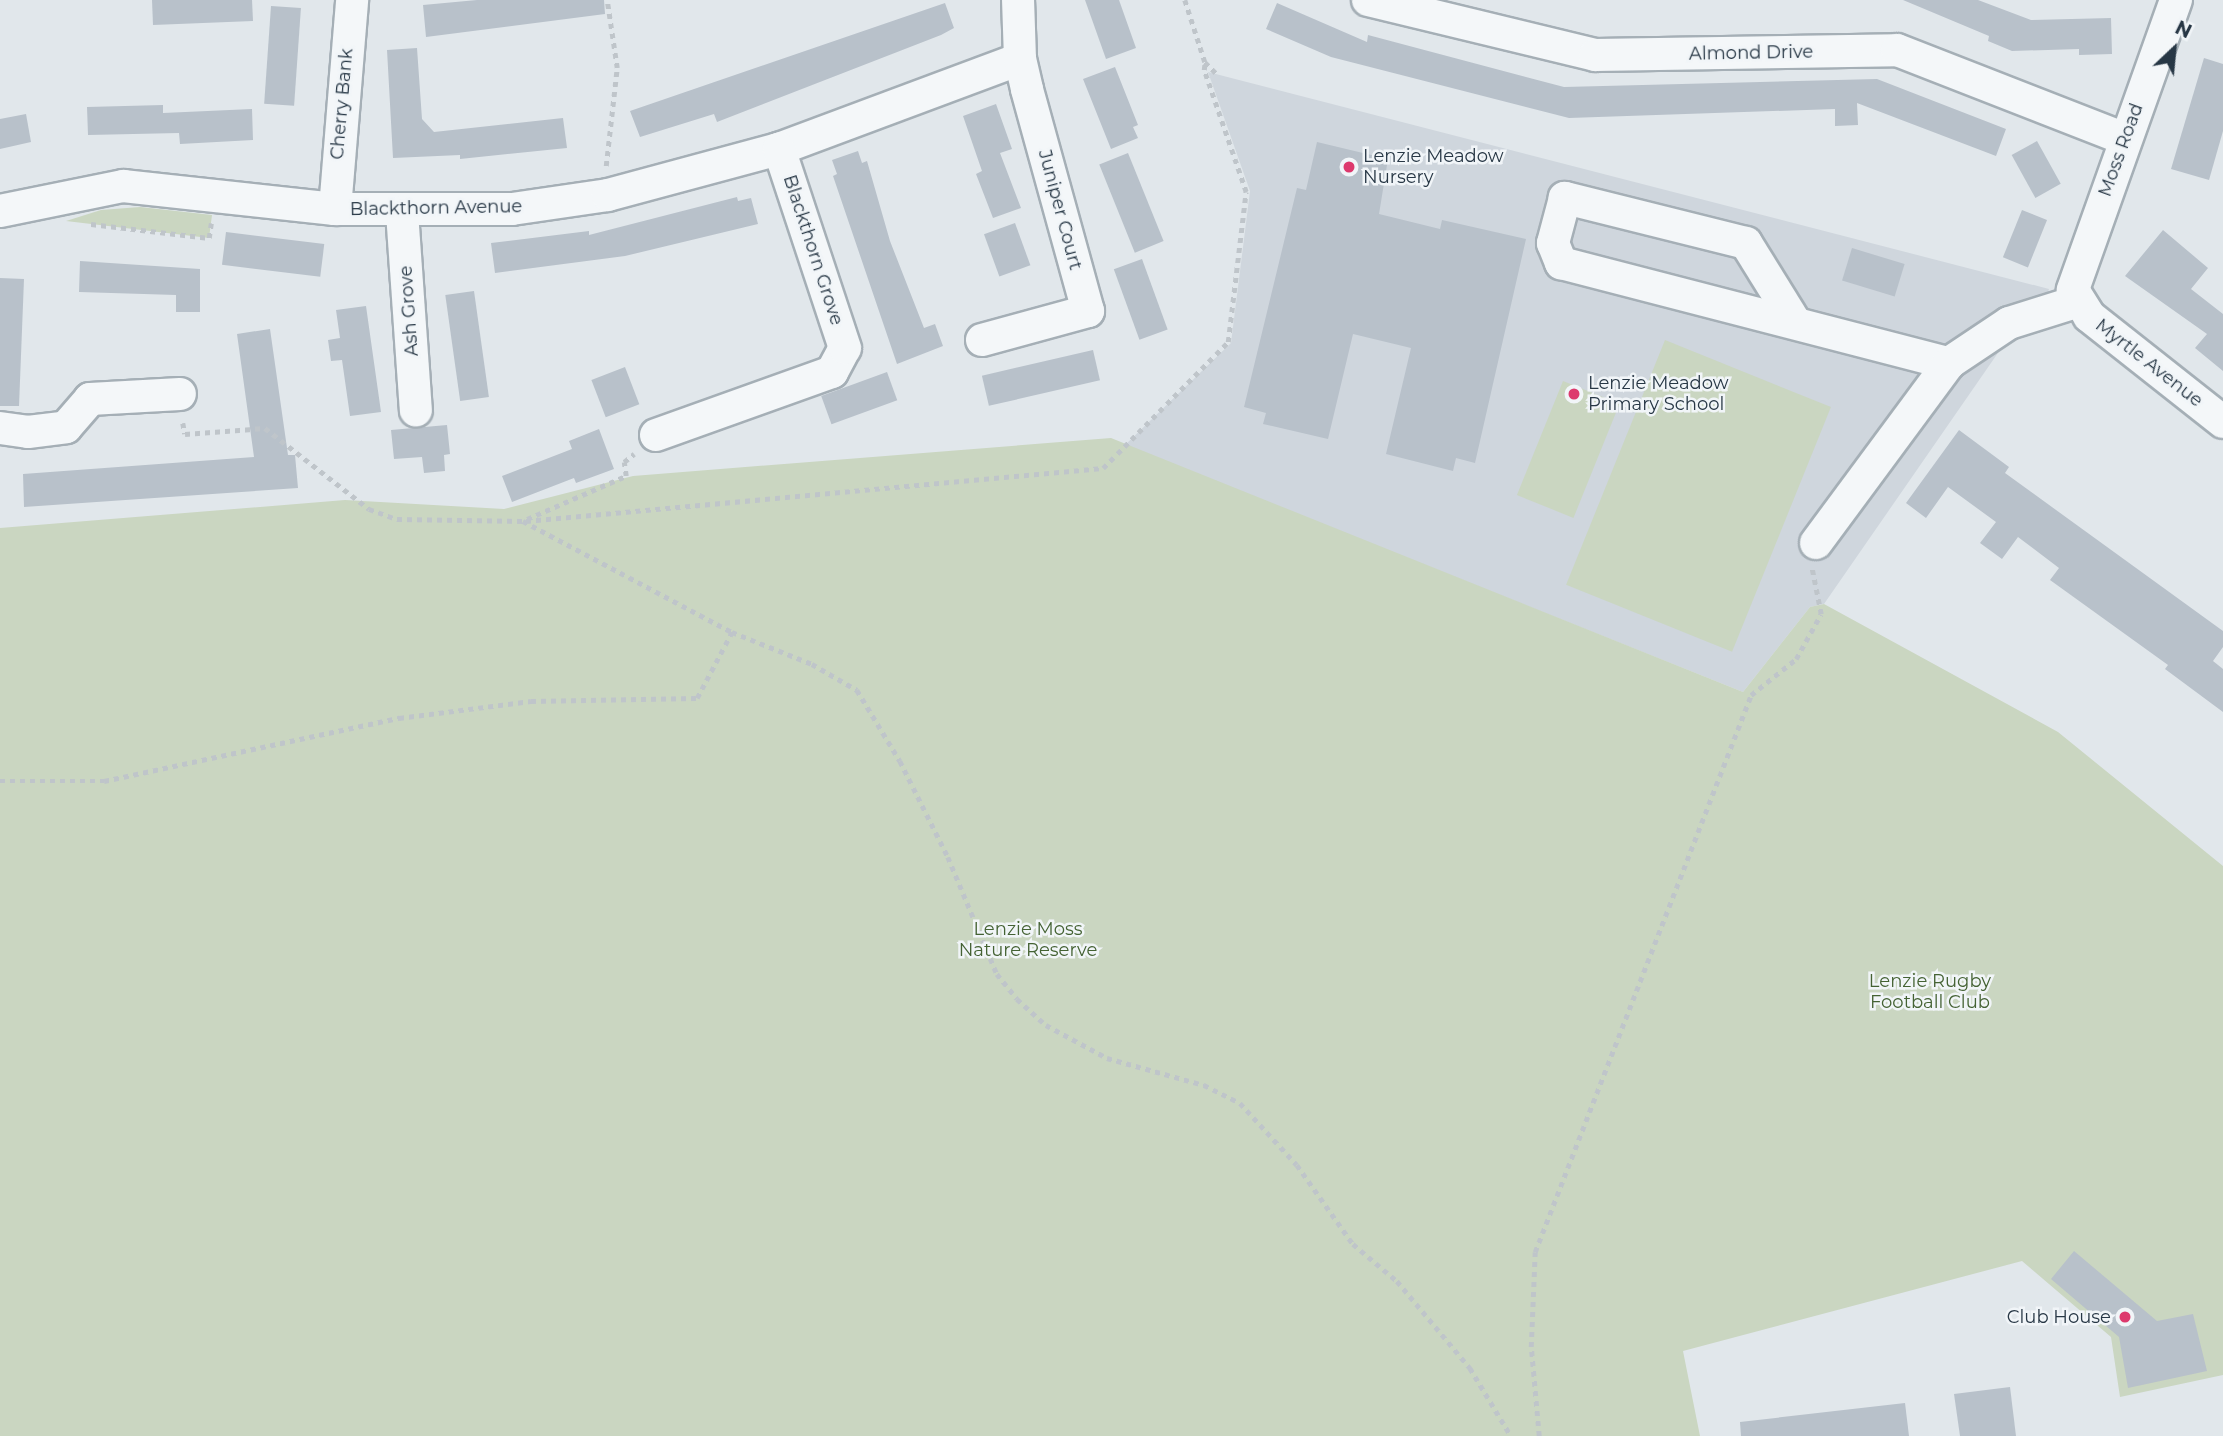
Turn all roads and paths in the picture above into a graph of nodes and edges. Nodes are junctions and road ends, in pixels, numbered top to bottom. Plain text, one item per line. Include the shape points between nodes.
1 (352, 0) edge
2 (607, 0) edge
3 (1018, 0) edge
4 (1185, 0) edge
5 (1368, 0) edge
6 (2176, 0) edge
7 (1472, 13) edge
8 (1020, 59) junction
9 (1205, 62) junction
10 (1218, 75) dead end
11 (2124, 139) junction
12 (779, 149) junction
13 (214, 194) junction
14 (608, 195) junction
15 (335, 209) junction
16 (0, 211) edge
17 (402, 212) junction
18 (79, 223) dead end
19 (2077, 302) junction
20 (1795, 322) junction
21 (982, 340) dead end
22 (1949, 363) junction
23 (180, 394) joint
24 (416, 411) dead end
25 (2223, 422) edge
26 (0, 428) edge
27 (656, 435) joint
28 (523, 521) junction
29 (1816, 542) joint
30 (733, 632) junction
31 (0, 781) edge
32 (1511, 1436) edge
33 (1539, 1436) edge

1 - 15 street, Cherry Bank
2 - 14 path via 617,68 604,181
3 - 8 street, Juniper Court
4 - 9 path
5 - 7 street, Almond Drive
6 - 11 street, Moss Road
7 - 11 street, Almond Drive via 1595,55 1897,51
8 - 12 street, Blackthorn Avenue
8 - 21 street, Juniper Court via 1088,311
9 - 10 path
9 - 28 path via 1246,192 1228,342 1103,468
11 - 19 street, Moss Road via 2076,274
12 - 14 street, Blackthorn Avenue
12 - 27 street, Blackthorn Grove via 845,348 832,372
13 - 15 street, Blackthorn Avenue
13 - 16 street, Blackthorn Avenue via 122,186
13 - 18 path via 209,238
14 - 17 street, Blackthorn Avenue via 512,209
15 - 17 street, Blackthorn Avenue
17 - 24 street, Ash Grove
19 - 22 street via 2009,323
19 - 25 street, Myrtle Avenue
20 - 20 street via 1561,263 1553,243 1565,198 1746,243
20 - 22 street
22 - 29 street
23 - 26 street via 90,399 66,427 29,432
23 - 28 path via 185,434 265,428 369,509 397,519
27 - 28 path via 624,462 626,475
28 - 30 path
29 - 33 path via 1810,555 1821,614 1796,659 1751,695 1535,1252 1531,1347
30 - 31 path via 697,698 531,701 399,718 104,781
30 - 32 path via 812,664 857,690 900,761 948,857 997,974 1017,999 1046,1025 1107,1058 1205,1085 1240,1103 1297,1165 1353,1244 1396,1281 1470,1368

